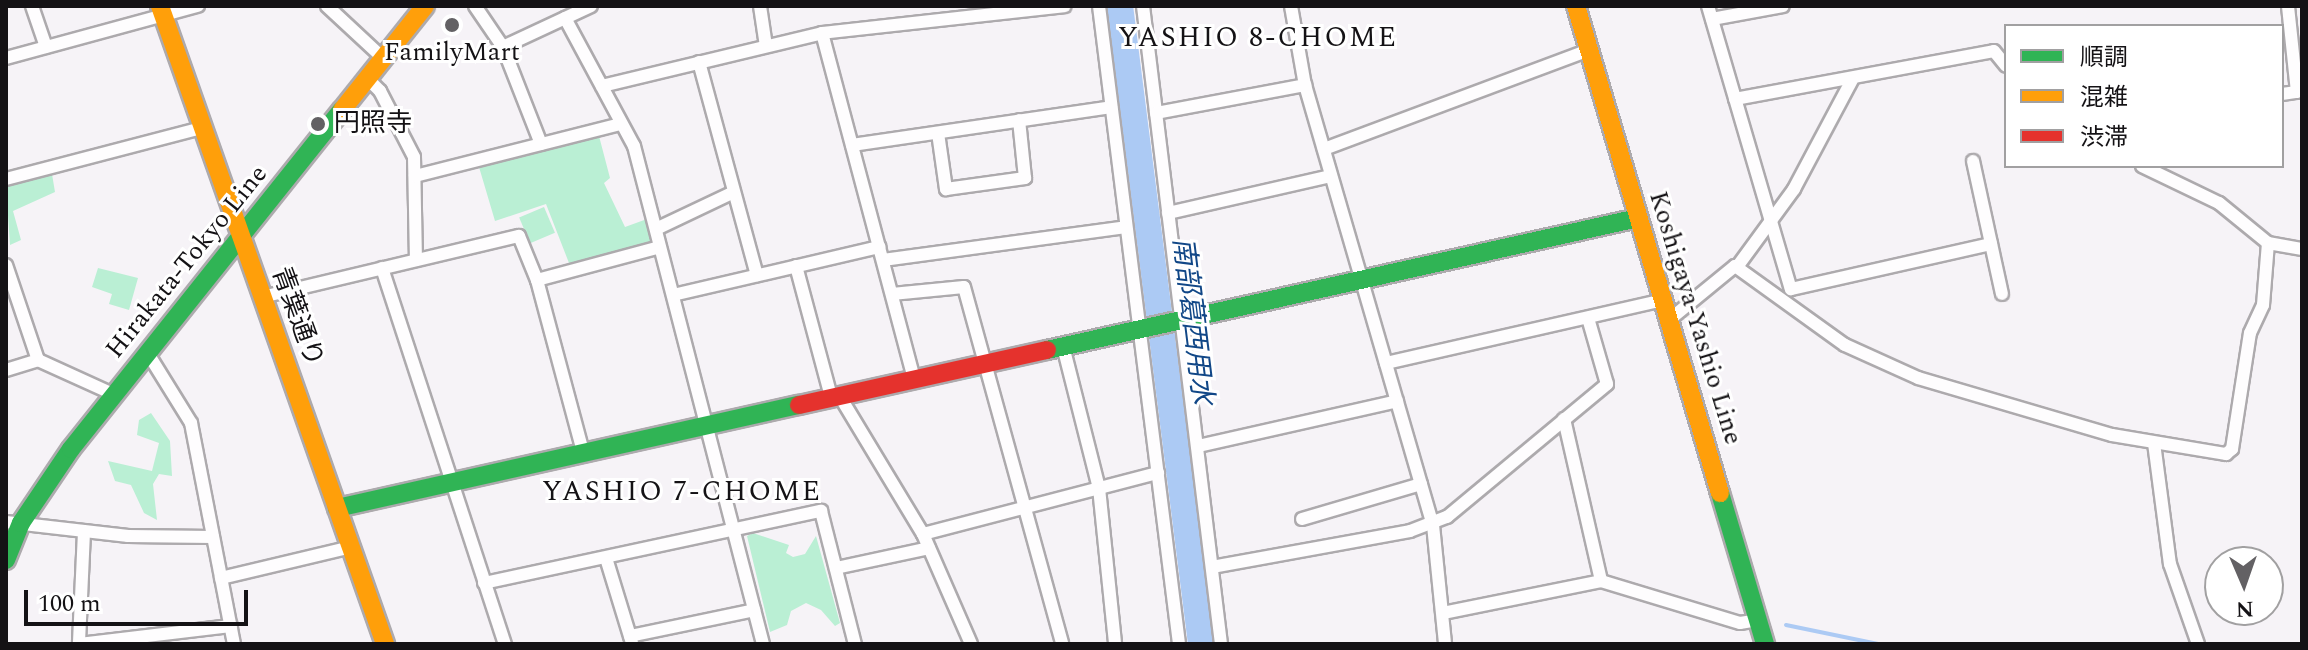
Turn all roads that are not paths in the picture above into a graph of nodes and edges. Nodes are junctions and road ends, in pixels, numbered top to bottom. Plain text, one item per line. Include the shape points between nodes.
1 (32, 6) edge
2 (198, 6) edge
3 (327, 6) edge
4 (425, 6) edge
5 (475, 6) edge
6 (591, 6) edge
7 (760, 6) edge
8 (1065, 6) edge
9 (1099, 6) edge
10 (1143, 6) edge
11 (1291, 6) edge
12 (1576, 6) edge
13 (1777, 6) edge
14 (2288, 6) edge
15 (162, 11) edge
16 (1710, 12) edge
17 (565, 18) junction
18 (822, 33) junction
19 (766, 46) junction
20 (46, 47) junction
21 (503, 47) junction
22 (1589, 50) junction
23 (6, 58) edge
24 (384, 59) junction
25 (699, 62) junction
26 (2004, 64) edge
27 (368, 79) junction
28 (1852, 80) junction
29 (1305, 85) junction
30 (602, 86) junction
31 (2284, 94) edge
32 (1735, 99) junction
33 (1111, 107) junction
34 (1156, 113) junction
35 (1019, 120) junction
36 (621, 124) junction
37 (202, 128) junction
38 (938, 133) junction
39 (541, 144) junction
40 (852, 145) junction
41 (1324, 149) junction
42 (1973, 161) dead end
43 (2146, 168) edge
44 (415, 176) junction
45 (1331, 176) junction
46 (6, 179) edge
47 (734, 192) junction
48 (1168, 213) junction
49 (1638, 218) junction
50 (1773, 222) junction
51 (1126, 227) junction
52 (656, 229) junction
53 (241, 237) junction
54 (2268, 243) junction
55 (1991, 244) junction
56 (660, 247) junction
57 (2302, 249) edge
58 (881, 254) junction
59 (416, 260) junction
60 (6, 265) edge
61 (796, 266) junction
62 (1737, 267) junction
63 (382, 268) junction
64 (757, 275) junction
65 (1361, 279) junction
66 (537, 280) junction
67 (892, 294) junction
68 (2002, 294) dead end
69 (673, 295) junction
70 (262, 297) junction
71 (1663, 300) junction
72 (1588, 318) junction
73 (1182, 319) junction
74 (1669, 320) junction
75 (1140, 328) junction
76 (1063, 346) junction
77 (147, 352) junction
78 (38, 360) junction
79 (984, 363) junction
80 (1386, 363) junction
81 (6, 370) edge
82 (914, 379) junction
83 (113, 394) junction
84 (835, 396) junction
85 (1397, 401) junction
86 (1564, 419) junction
87 (707, 425) junction
88 (2154, 443) junction
89 (1198, 446) junction
90 (583, 452) junction
91 (1158, 473) junction
92 (452, 482) junction
93 (1421, 484) junction
94 (1099, 488) junction
95 (337, 508) junction
96 (1024, 508) junction
97 (1302, 519) dead end
98 (14, 523) edge
99 (1433, 525) junction
100 (734, 531) junction
101 (84, 532) junction
102 (923, 534) junction
103 (213, 537) junction
104 (351, 547) junction
105 (929, 548) junction
106 (606, 558) junction
107 (6, 560) edge
108 (1212, 567) junction
109 (836, 568) junction
110 (221, 578) junction
111 (1601, 581) junction
112 (484, 583) junction
113 (754, 610) junction
114 (1443, 613) junction
115 (1758, 620) junction
116 (231, 626) junction
117 (631, 640) edge
118 (79, 643) edge
119 (234, 644) edge
120 (385, 644) edge
121 (505, 644) edge
122 (763, 644) edge
123 (855, 644) edge
124 (971, 644) edge
125 (1062, 644) edge
126 (1115, 644) edge
127 (1179, 644) edge
128 (1221, 644) edge
129 (1445, 644) edge
130 (1765, 644) edge
131 (2198, 644) edge

1 - 20 street
2 - 15 street
3 - 24 street
4 - 24 street, Hirakata-Tokyo Line
5 - 21 street
6 - 17 street
7 - 19 street
8 - 18 street
9 - 33 street
10 - 34 street
11 - 29 street
12 - 22 street, Koshigaya-Yashio Line
13 - 16 street
14 - 31 street via 2297,92
15 - 20 street
15 - 37 street, 青葉通り
16 - 32 street
17 - 21 street
17 - 30 street
18 - 19 street
18 - 40 street
19 - 25 street
20 - 23 street
21 - 39 street
22 - 41 street
22 - 49 street, Koshigaya-Yashio Line
24 - 27 street, Hirakata-Tokyo Line
25 - 30 street
25 - 47 street
26 - 28 street via 1994,51
27 - 44 street via 380,91 414,157
27 - 53 street, Hirakata-Tokyo Line
28 - 32 street
28 - 50 street
29 - 34 street
29 - 41 street
30 - 36 street
32 - 50 street
33 - 35 street
33 - 51 street
34 - 48 street
35 - 38 street
35 - 38 street via 1025,178 946,189
36 - 39 street
36 - 52 street via 634,146
37 - 46 street
37 - 53 street, 青葉通り
38 - 40 street
39 - 44 street
40 - 58 street
41 - 45 street
42 - 55 street
43 - 54 street via 2219,203
44 - 59 street
45 - 48 street
45 - 65 street
47 - 52 street
47 - 64 street
48 - 73 street
49 - 65 street
49 - 71 street, Koshigaya-Yashio Line
50 - 55 street via 1791,289
50 - 62 street
51 - 58 street
51 - 75 street
52 - 56 street
53 - 70 street, 青葉通り
53 - 77 street, Hirakata-Tokyo Line
54 - 57 street
54 - 88 street via 2263,305 2250,333 2232,449 2216,454
55 - 68 street
56 - 66 street
56 - 69 street
58 - 61 street
58 - 67 street
59 - 63 street
59 - 66 street via 519,236
60 - 78 street
61 - 64 street
61 - 84 street
62 - 74 street
62 - 88 street via 1789,308 1875,361 2074,425
63 - 70 street
63 - 92 street
64 - 69 street
65 - 73 street
65 - 80 street
66 - 90 street
67 - 79 street via 964,287
67 - 82 street
69 - 87 street
70 - 95 street, 青葉通り
71 - 72 street
71 - 74 street, Koshigaya-Yashio Line
72 - 80 street
72 - 86 street via 1607,384
73 - 75 street
73 - 89 street
74 - 115 street, Koshigaya-Yashio Line
75 - 76 street
75 - 91 street
76 - 79 street
76 - 94 street
77 - 83 street, Hirakata-Tokyo Line
77 - 103 street via 191,423
78 - 81 street
78 - 83 street
79 - 82 street
79 - 96 street
80 - 85 street
82 - 84 street
83 - 98 street, Hirakata-Tokyo Line
84 - 87 street
84 - 102 street
85 - 89 street
85 - 93 street
86 - 99 street via 1512,468
86 - 111 street
87 - 90 street
87 - 100 street
88 - 131 street via 2170,564
89 - 108 street
90 - 92 street
91 - 94 street
91 - 127 street
92 - 95 street
92 - 112 street
93 - 97 street
93 - 99 street
94 - 96 street
94 - 126 street
95 - 104 street, 青葉通り
96 - 102 street
96 - 125 street
98 - 101 street
98 - 107 street, Hirakata-Tokyo Line
99 - 108 street
99 - 114 street
100 - 106 street
100 - 109 street via 821,511
100 - 113 street
101 - 103 street
101 - 118 street
102 - 105 street
103 - 110 street
104 - 110 street
104 - 120 street, 青葉通り
105 - 109 street
105 - 124 street
106 - 112 street
106 - 117 street
108 - 128 street
109 - 123 street
110 - 116 street
111 - 114 street
111 - 115 street via 1740,623
112 - 121 street
113 - 117 street
113 - 122 street
114 - 129 street
115 - 130 street, Koshigaya-Yashio Line
116 - 118 street
116 - 119 street

